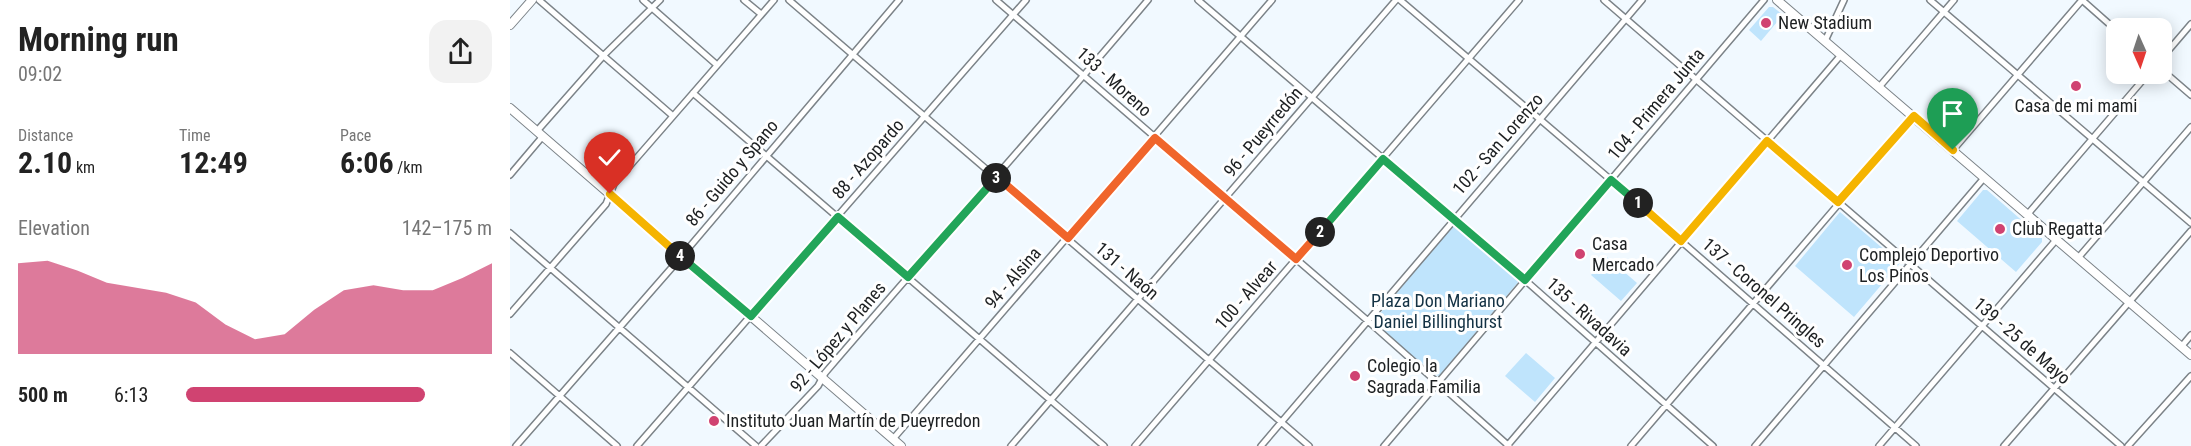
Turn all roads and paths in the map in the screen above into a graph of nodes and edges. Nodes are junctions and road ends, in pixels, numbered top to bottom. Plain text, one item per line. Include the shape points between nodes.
1 (531, 0) edge
2 (539, 0) edge
3 (643, 0) edge
4 (660, 0) edge
5 (744, 0) edge
6 (774, 0) edge
7 (789, 0) edge
8 (899, 0) edge
9 (996, 0) edge
10 (1026, 0) edge
11 (1148, 0) edge
12 (1198, 0) edge
13 (1272, 0) edge
14 (1398, 0) edge
15 (1519, 0) edge
16 (1604, 0) edge
17 (1642, 0) edge
18 (1764, 0) edge
19 (1777, 0) edge
20 (1844, 0) edge
21 (1930, 0) edge
22 (1954, 0) edge
23 (2082, 0) edge
24 (652, 9) junction
25 (1944, 12) junction
26 (761, 14) junction
27 (1014, 15) junction
28 (1626, 18) junction
29 (2106, 21) edge
30 (2191, 24) edge
31 (510, 25) edge
32 (1241, 37) junction
33 (1825, 41) junction
34 (2172, 46) edge
35 (852, 54) junction
36 (604, 55) junction
37 (1841, 55) junction
38 (1469, 59) junction
39 (717, 65) junction
40 (1084, 75) junction
41 (2018, 75) junction
42 (2172, 79) edge
43 (1696, 80) junction
44 (2139, 84) edge
45 (1880, 86) junction
46 (693, 93) junction
47 (2191, 95) edge
48 (1312, 97) junction
49 (510, 108) edge
50 (673, 116) junction
51 (925, 116) junction
52 (1914, 116) junction
53 (1540, 119) junction
54 (2191, 127) edge
55 (540, 134) junction
56 (1155, 138) junction
57 (2092, 139) junction
58 (1767, 141) junction
59 (1953, 150) junction
60 (766, 156) junction
61 (1383, 159) junction
62 (510, 175) edge
63 (997, 177) junction
64 (1984, 178) junction
65 (1611, 180) junction
66 (2144, 183) junction
67 (610, 194) junction
68 (1226, 198) junction
69 (1838, 202) junction
70 (2027, 215) junction
71 (838, 217) junction
72 (1454, 219) junction
73 (2191, 223) edge
74 (2191, 231) edge
75 (510, 233) edge
76 (1068, 238) junction
77 (2056, 240) junction
78 (1681, 241) junction
79 (681, 257) junction
80 (2079, 258) junction
81 (1296, 259) junction
82 (1911, 264) junction
83 (551, 267) junction
84 (908, 277) junction
85 (1525, 280) junction
86 (1137, 299) junction
87 (2130, 302) junction
88 (1752, 304) junction
89 (510, 314) edge
90 (751, 316) junction
91 (1368, 321) junction
92 (1981, 325) junction
93 (619, 327) junction
94 (2191, 335) edge
95 (979, 339) junction
96 (1596, 343) junction
97 (2181, 347) junction
98 (510, 353) edge
99 (2191, 355) edge
100 (1209, 360) junction
101 (1824, 365) junction
102 (2191, 376) edge
103 (822, 379) junction
104 (1438, 383) junction
105 (689, 387) junction
106 (2054, 387) junction
107 (559, 397) junction
108 (1051, 400) junction
109 (1666, 405) junction
110 (1282, 421) junction
111 (1894, 428) junction
112 (893, 439) junction
113 (516, 446) edge
114 (617, 446) edge
115 (637, 446) edge
116 (756, 446) edge
117 (761, 446) edge
118 (901, 446) edge
119 (1011, 446) edge
120 (1104, 446) edge
121 (1136, 446) edge
122 (1261, 446) edge
123 (1310, 446) edge
124 (1384, 446) edge
125 (1508, 446) edge
126 (1630, 446) edge
127 (1713, 446) edge
128 (1755, 446) edge
129 (1879, 446) edge
130 (1916, 446) edge
131 (2004, 446) edge
132 (2121, 446) edge
133 (2128, 446) edge

1 - 31 main road
2 - 36 street
3 - 24 street
4 - 24 street
5 - 26 street
6 - 26 street
7 - 35 street, 131 - Naón
8 - 35 street, 86 - Guido y Spano
9 - 27 street, 133 - Moreno
10 - 27 street, 88 - Azopardo
11 - 40 street, 92 - López y Planes
12 - 32 street, 135 - Rivadavia
13 - 32 street, 94 - Alsina
14 - 38 street, 137 - Coronel Pringles
14 - 48 street, 96 - Pueyrredón
15 - 38 street, 100 - Alvear
16 - 28 street, 139 - 25 de Mayo
17 - 28 street, 102 - San Lorenzo
18 - 43 street, 104 - Primera Junta
19 - 33 main road
20 - 33 street
21 - 25 street
22 - 25 street
23 - 29 street
23 - 41 street
24 - 36 street
24 - 39 street
25 - 41 street
25 - 45 street
26 - 39 street
27 - 40 street, 133 - Moreno
27 - 51 street, 88 - Azopardo
28 - 43 street, 139 - 25 de Mayo
28 - 53 street, 102 - San Lorenzo
30 - 34 street
32 - 48 street, 135 - Rivadavia
32 - 56 street, 94 - Alsina
33 - 37 main road
35 - 51 street, 131 - Naón
35 - 60 street, 86 - Guido y Spano
36 - 50 street
36 - 55 street
37 - 45 main road
37 - 58 street
38 - 53 street, 137 - Coronel Pringles
38 - 61 street, 100 - Alvear
39 - 46 street
40 - 56 street, 133 - Moreno
40 - 63 street, 92 - López y Planes
41 - 57 street
41 - 59 street
42 - 47 street
43 - 58 street, 139 - 25 de Mayo
43 - 65 street, 104 - Primera Junta
44 - 57 street
45 - 52 main road
46 - 50 street
46 - 60 street
48 - 61 street, 135 - Rivadavia
48 - 68 street, 96 - Pueyrredón
49 - 55 main road
50 - 67 street via 614,184
51 - 63 street, 131 - Naón
51 - 71 street, 88 - Azopardo
52 - 59 main road
52 - 69 street
53 - 65 street, 137 - Coronel Pringles
53 - 72 street, 102 - San Lorenzo
54 - 66 street
55 - 62 street
55 - 67 main road
56 - 68 street, 133 - Moreno
56 - 76 street, 94 - Alsina
57 - 66 street
57 - 70 street
58 - 69 street, 139 - 25 de Mayo
58 - 78 street
59 - 64 main road
60 - 71 street
60 - 79 street, 86 - Guido y Spano
61 - 72 street, 135 - Rivadavia
61 - 81 street, 100 - Alvear
63 - 76 street, 131 - Naón
63 - 84 street, 92 - López y Planes
64 - 70 main road
64 - 82 street
65 - 78 street, 137 - Coronel Pringles
65 - 85 street, 104 - Primera Junta
66 - 73 street
66 - 80 street
67 - 79 main road
67 - 83 street via 606,204
68 - 81 street, 133 - Moreno
68 - 86 street, 96 - Pueyrredón
69 - 82 street, 139 - 25 de Mayo
69 - 88 street
70 - 77 main road
71 - 84 street
71 - 90 street, 88 - Azopardo
72 - 85 street, 135 - Rivadavia
72 - 91 street, 102 - San Lorenzo
74 - 87 street
75 - 83 street
76 - 86 street, 131 - Naón
76 - 95 street, 94 - Alsina
77 - 80 main road
77 - 92 street
78 - 88 street, 137 - Coronel Pringles
78 - 96 street
79 - 90 main road
79 - 93 street, 86 - Guido y Spano
80 - 87 main road
81 - 91 street, 133 - Moreno
81 - 100 street, 100 - Alvear
82 - 92 street, 139 - 25 de Mayo
82 - 101 street
83 - 89 street
83 - 93 street
84 - 95 street
84 - 103 street, 92 - López y Planes
85 - 96 street, 135 - Rivadavia
85 - 104 street, 104 - Primera Junta
86 - 100 street, 131 - Naón
86 - 108 street, 96 - Pueyrredón
87 - 97 main road
87 - 106 street
88 - 101 street, 137 - Coronel Pringles
88 - 109 street
90 - 103 main road
90 - 105 street, 88 - Azopardo
91 - 104 street, 133 - Moreno
91 - 110 street, 102 - San Lorenzo
92 - 106 street, 139 - 25 de Mayo
92 - 111 street
93 - 105 street
93 - 107 street, 86 - Guido y Spano
94 - 97 street
95 - 108 street
95 - 112 street, 94 - Alsina
96 - 109 street, 135 - Rivadavia
96 - 125 street
97 - 99 main road
98 - 107 street
100 - 110 street, 131 - Naón
100 - 121 street, 100 - Alvear
101 - 111 street, 137 - Coronel Pringles
101 - 128 street
102 - 133 street
103 - 112 main road
103 - 117 street, 92 - López y Planes
104 - 124 street, 104 - Primera Junta
104 - 125 street, 133 - Moreno
105 - 115 street, 88 - Azopardo
105 - 116 street
106 - 131 street
106 - 132 street, 139 - 25 de Mayo
107 - 113 street, 86 - Guido y Spano
107 - 114 street
108 - 119 street, 96 - Pueyrredón
108 - 120 street
109 - 126 street
109 - 127 street, 135 - Rivadavia
110 - 122 street, 102 - San Lorenzo
110 - 123 street, 131 - Naón
111 - 129 street
111 - 130 street, 137 - Coronel Pringles
112 - 118 main road

